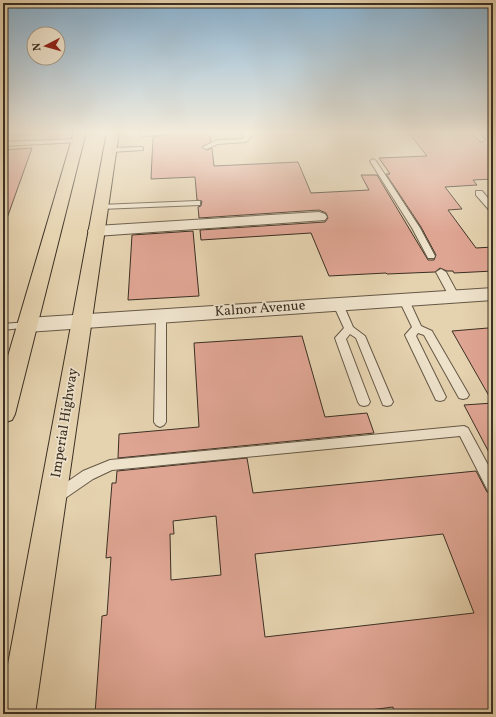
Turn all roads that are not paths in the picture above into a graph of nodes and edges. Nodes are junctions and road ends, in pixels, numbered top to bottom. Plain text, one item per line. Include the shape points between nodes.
1 (71, 165) edge
2 (107, 165) edge
3 (376, 165) edge
4 (479, 193) dead end
5 (197, 203) dead end
6 (100, 207) junction
7 (493, 209) edge
8 (319, 217) dead end
9 (96, 231) junction
10 (431, 256) dead end
11 (441, 272) dead end
12 (493, 294) edge
13 (454, 296) junction
14 (404, 300) junction
15 (338, 304) junction
16 (161, 316) junction
17 (82, 322) junction
18 (27, 325) junction
19 (3, 327) edge
20 (417, 328) junction
21 (349, 329) junction
22 (463, 395) dead end
23 (440, 397) dead end
24 (364, 402) dead end
25 (387, 402) dead end
26 (3, 414) edge
27 (160, 422) dead end
28 (493, 487) edge
29 (52, 499) junction
30 (17, 714) edge

1 - 18 main road
2 - 6 main road, Imperial Highway
3 - 10 lane
4 - 7 lane
5 - 6 lane
6 - 9 main road, Imperial Highway
8 - 9 street
9 - 17 main road, Imperial Highway
11 - 13 lane
12 - 13 street, Kalnor Avenue
13 - 14 street, Kalnor Avenue
14 - 15 street, Kalnor Avenue
14 - 20 lane
15 - 16 street, Kalnor Avenue
15 - 21 lane
16 - 17 street, Kalnor Avenue
16 - 27 lane
17 - 18 street, Kalnor Avenue
17 - 29 main road, Imperial Highway
18 - 19 lane
18 - 26 main road
20 - 22 lane via 428,333
20 - 23 lane via 410,335
21 - 24 lane via 340,338
21 - 25 lane via 360,336
28 - 29 lane via 464,432 110,465 88,475
29 - 30 main road, Imperial Highway

